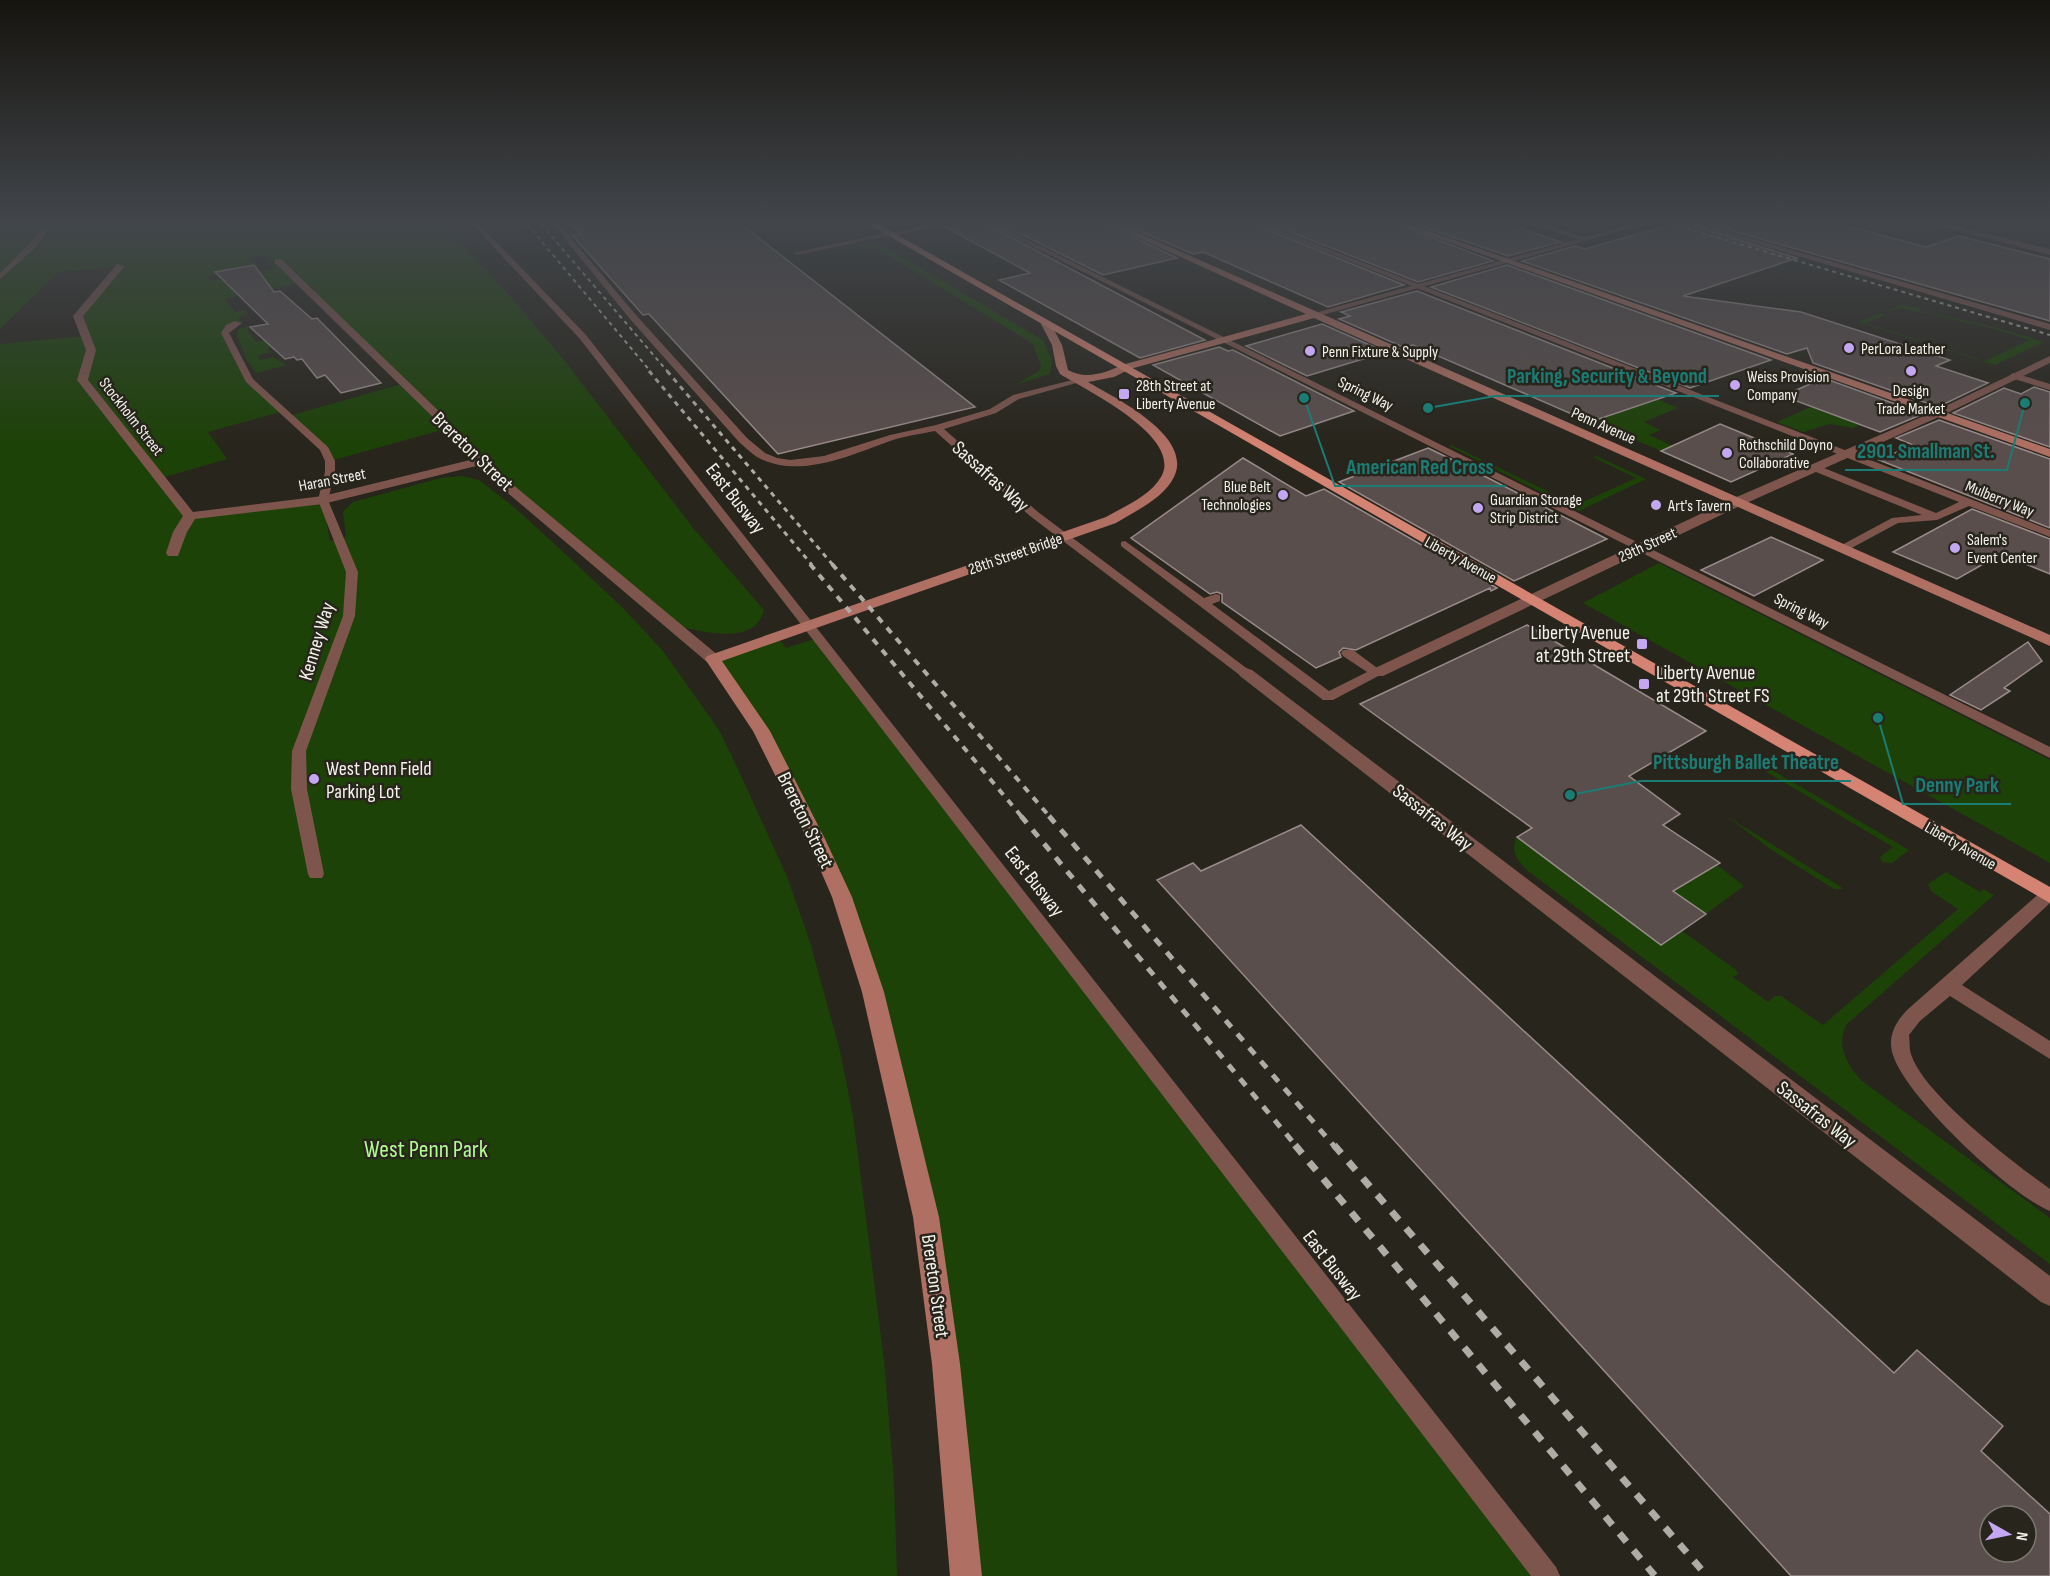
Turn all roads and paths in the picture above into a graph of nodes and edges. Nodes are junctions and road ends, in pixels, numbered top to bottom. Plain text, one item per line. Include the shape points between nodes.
1 (94, 298) edge
2 (316, 298) edge
3 (545, 298) edge
4 (617, 298) edge
5 (1000, 298) edge
6 (1137, 298) edge
7 (1279, 298) edge
8 (1376, 298) edge
9 (1448, 298) edge
10 (1610, 298) edge
11 (1948, 298) edge
12 (1316, 314) junction
13 (238, 323) dead end
14 (1046, 324) junction
15 (2050, 327) edge
16 (1221, 340) junction
17 (2050, 359) edge
18 (1126, 367) junction
19 (2014, 376) junction
20 (1077, 380) junction
21 (2050, 387) edge
22 (1937, 414) junction
23 (937, 428) junction
24 (2050, 453) edge
25 (1848, 454) junction
26 (478, 462) junction
27 (1815, 468) junction
28 (322, 500) junction
29 (1737, 502) junction
30 (1968, 502) junction
31 (190, 516) junction
32 (1938, 517) junction
33 (2050, 534) edge
34 (1125, 544) dead end
35 (1640, 548) junction
36 (1842, 549) junction
37 (173, 553) dead end
38 (1531, 599) junction
39 (2050, 641) edge
40 (1348, 653) dead end
41 (713, 659) junction
42 (1246, 673) joint
43 (1377, 673) junction
44 (2050, 753) edge
45 (316, 874) dead end
46 (2049, 895) edge
47 (1949, 986) junction
48 (2050, 1051) edge
49 (2050, 1201) edge
50 (2050, 1293) edge
51 (966, 1576) edge
52 (1547, 1576) edge

1 - 31 street, Stockholm Street via 78,316 91,350 82,380
2 - 26 street, Brereton Street via 443,421
3 - 52 lane, East Busway via 583,337
4 - 23 lane via 760,455 811,462
5 - 14 main road, Liberty Avenue
6 - 16 lane, Spring Way
7 - 12 street, Penn Avenue
8 - 12 street
9 - 25 lane, Mulberry Way
10 - 22 street
11 - 15 street
12 - 16 street
12 - 29 street, Penn Avenue
13 - 28 lane via 225,333 249,380 324,449 330,461
14 - 18 main road, Liberty Avenue
14 - 20 street, 28th Street Bridge via 1064,372
16 - 18 street
16 - 35 lane, Spring Way
17 - 19 street, 29th Street
18 - 20 street via 1110,375
18 - 38 main road, Liberty Avenue
19 - 21 lane
19 - 22 street, 29th Street
20 - 23 lane, Sassafras Way via 1016,397 993,411
20 - 41 street, 28th Street Bridge via 1155,430 1170,450 1168,477 1131,511
22 - 24 street
22 - 25 street, 29th Street
23 - 42 lane, Sassafras Way via 1040,518
25 - 27 street, 29th Street
25 - 30 lane, Mulberry Way
26 - 28 street, Haran Street
26 - 41 street, Brereton Street
27 - 29 street, 29th Street
27 - 32 lane
28 - 31 street, Haran Street
28 - 45 lane, Kenney Way via 352,572 349,616 299,751 299,789
29 - 35 street, 29th Street
29 - 36 street, Penn Avenue
30 - 32 lane
30 - 33 lane, Mulberry Way
31 - 37 street
32 - 36 lane via 1896,520
34 - 43 lane via 1209,601 1328,697
35 - 38 street, 29th Street
35 - 44 lane, Spring Way
36 - 39 street, Penn Avenue
38 - 43 street, 29th Street
38 - 46 main road, Liberty Avenue
40 - 43 lane
41 - 51 street, Brereton Street via 761,731 816,839 842,897 873,992 926,1216 946,1364
42 - 50 street, Sassafras Way
46 - 47 lane
47 - 48 lane
47 - 49 lane via 1907,1022 1900,1034 1900,1054 1911,1076 1934,1102 1973,1140

